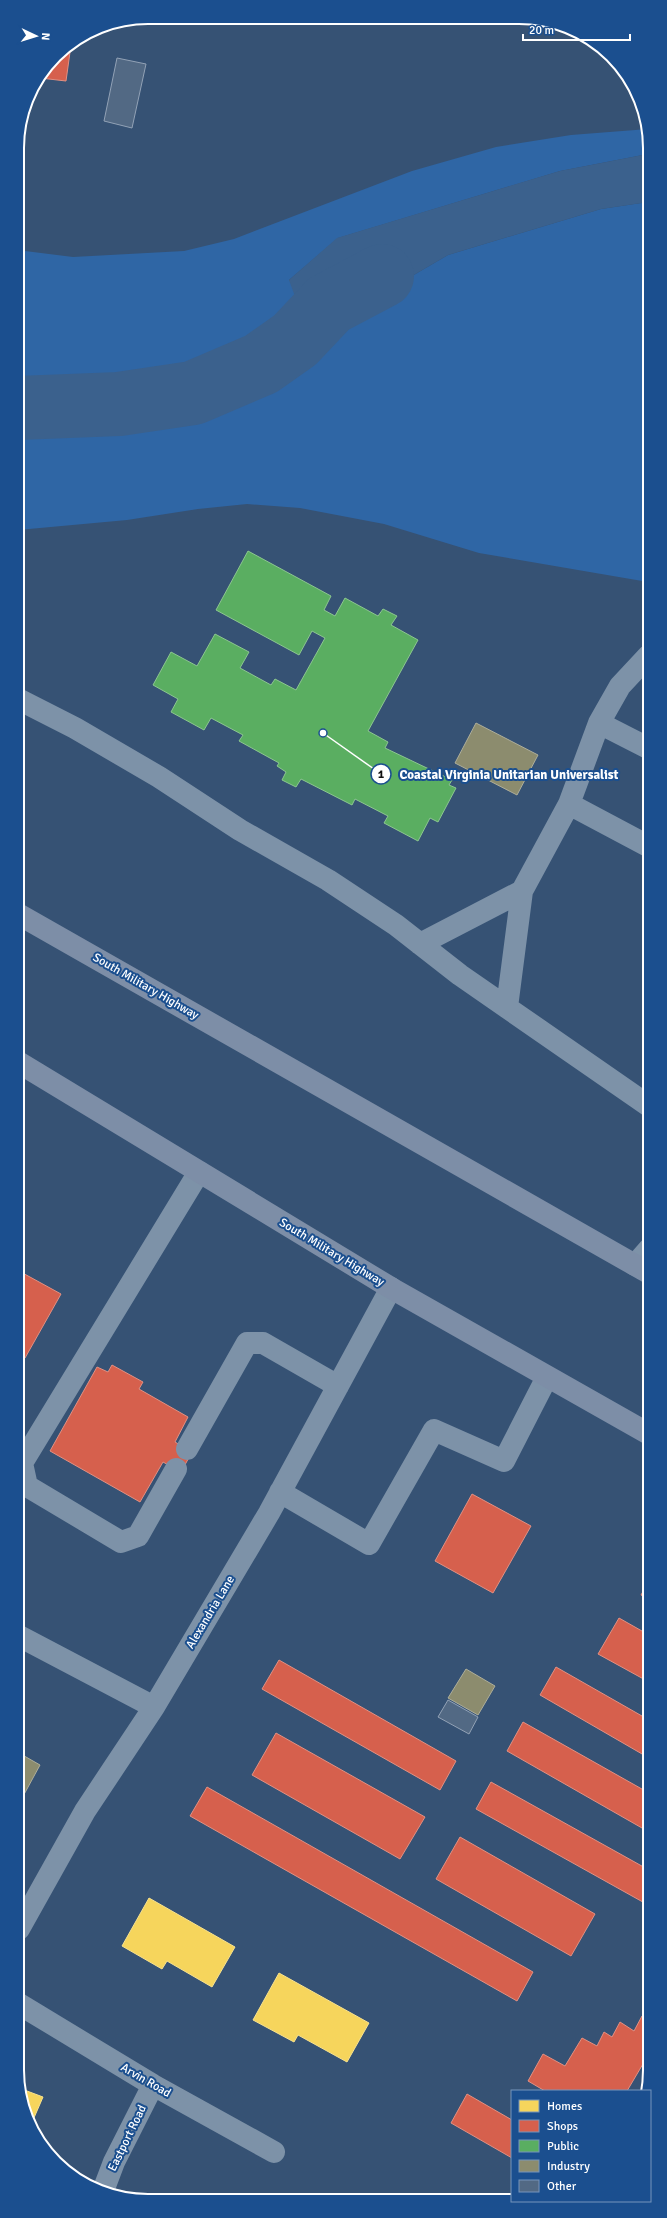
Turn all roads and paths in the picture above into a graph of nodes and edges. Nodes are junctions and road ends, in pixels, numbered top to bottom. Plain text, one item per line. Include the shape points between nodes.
1 (643, 661) edge
2 (24, 702) edge
3 (599, 723) junction
4 (643, 745) edge
5 (569, 804) junction
6 (643, 843) edge
7 (522, 890) junction
8 (24, 917) edge
9 (420, 944) junction
10 (507, 1007) junction
11 (24, 1066) edge
12 (643, 1102) edge
13 (199, 1172) junction
14 (642, 1269) edge
15 (391, 1288) junction
16 (547, 1377) junction
17 (338, 1386) junction
18 (643, 1431) edge
19 (187, 1449) dead end
20 (24, 1460) edge
21 (176, 1469) dead end
22 (24, 1472) edge
23 (280, 1492) junction
24 (24, 1639) edge
25 (154, 1707) junction
26 (24, 1920) edge
27 (24, 2007) edge
28 (153, 2085) junction
29 (274, 2152) dead end
30 (105, 2186) edge

1 - 3 street via 620,686
2 - 9 street via 75,728 159,777 240,830 328,880
3 - 4 street
3 - 5 street
5 - 6 street
5 - 7 street
7 - 9 street
7 - 10 street
8 - 14 main road, South Military Highway
9 - 10 street
10 - 12 street
11 - 13 main road, South Military Highway
13 - 15 main road, South Military Highway
13 - 20 street
15 - 16 main road, South Military Highway
15 - 17 street, Alexandria Lane
16 - 18 main road, South Military Highway
16 - 23 street via 504,1461 434,1430 369,1544
17 - 19 street via 263,1343 247,1343
17 - 23 street, Alexandria Lane
21 - 22 street via 138,1536 121,1542 27,1486
23 - 25 street, Alexandria Lane
24 - 25 street
25 - 26 street, Alexandria Lane via 85,1810
27 - 28 street, Arvin Road
28 - 29 street, Arvin Road
28 - 30 street, Eastport Road via 114,2162

